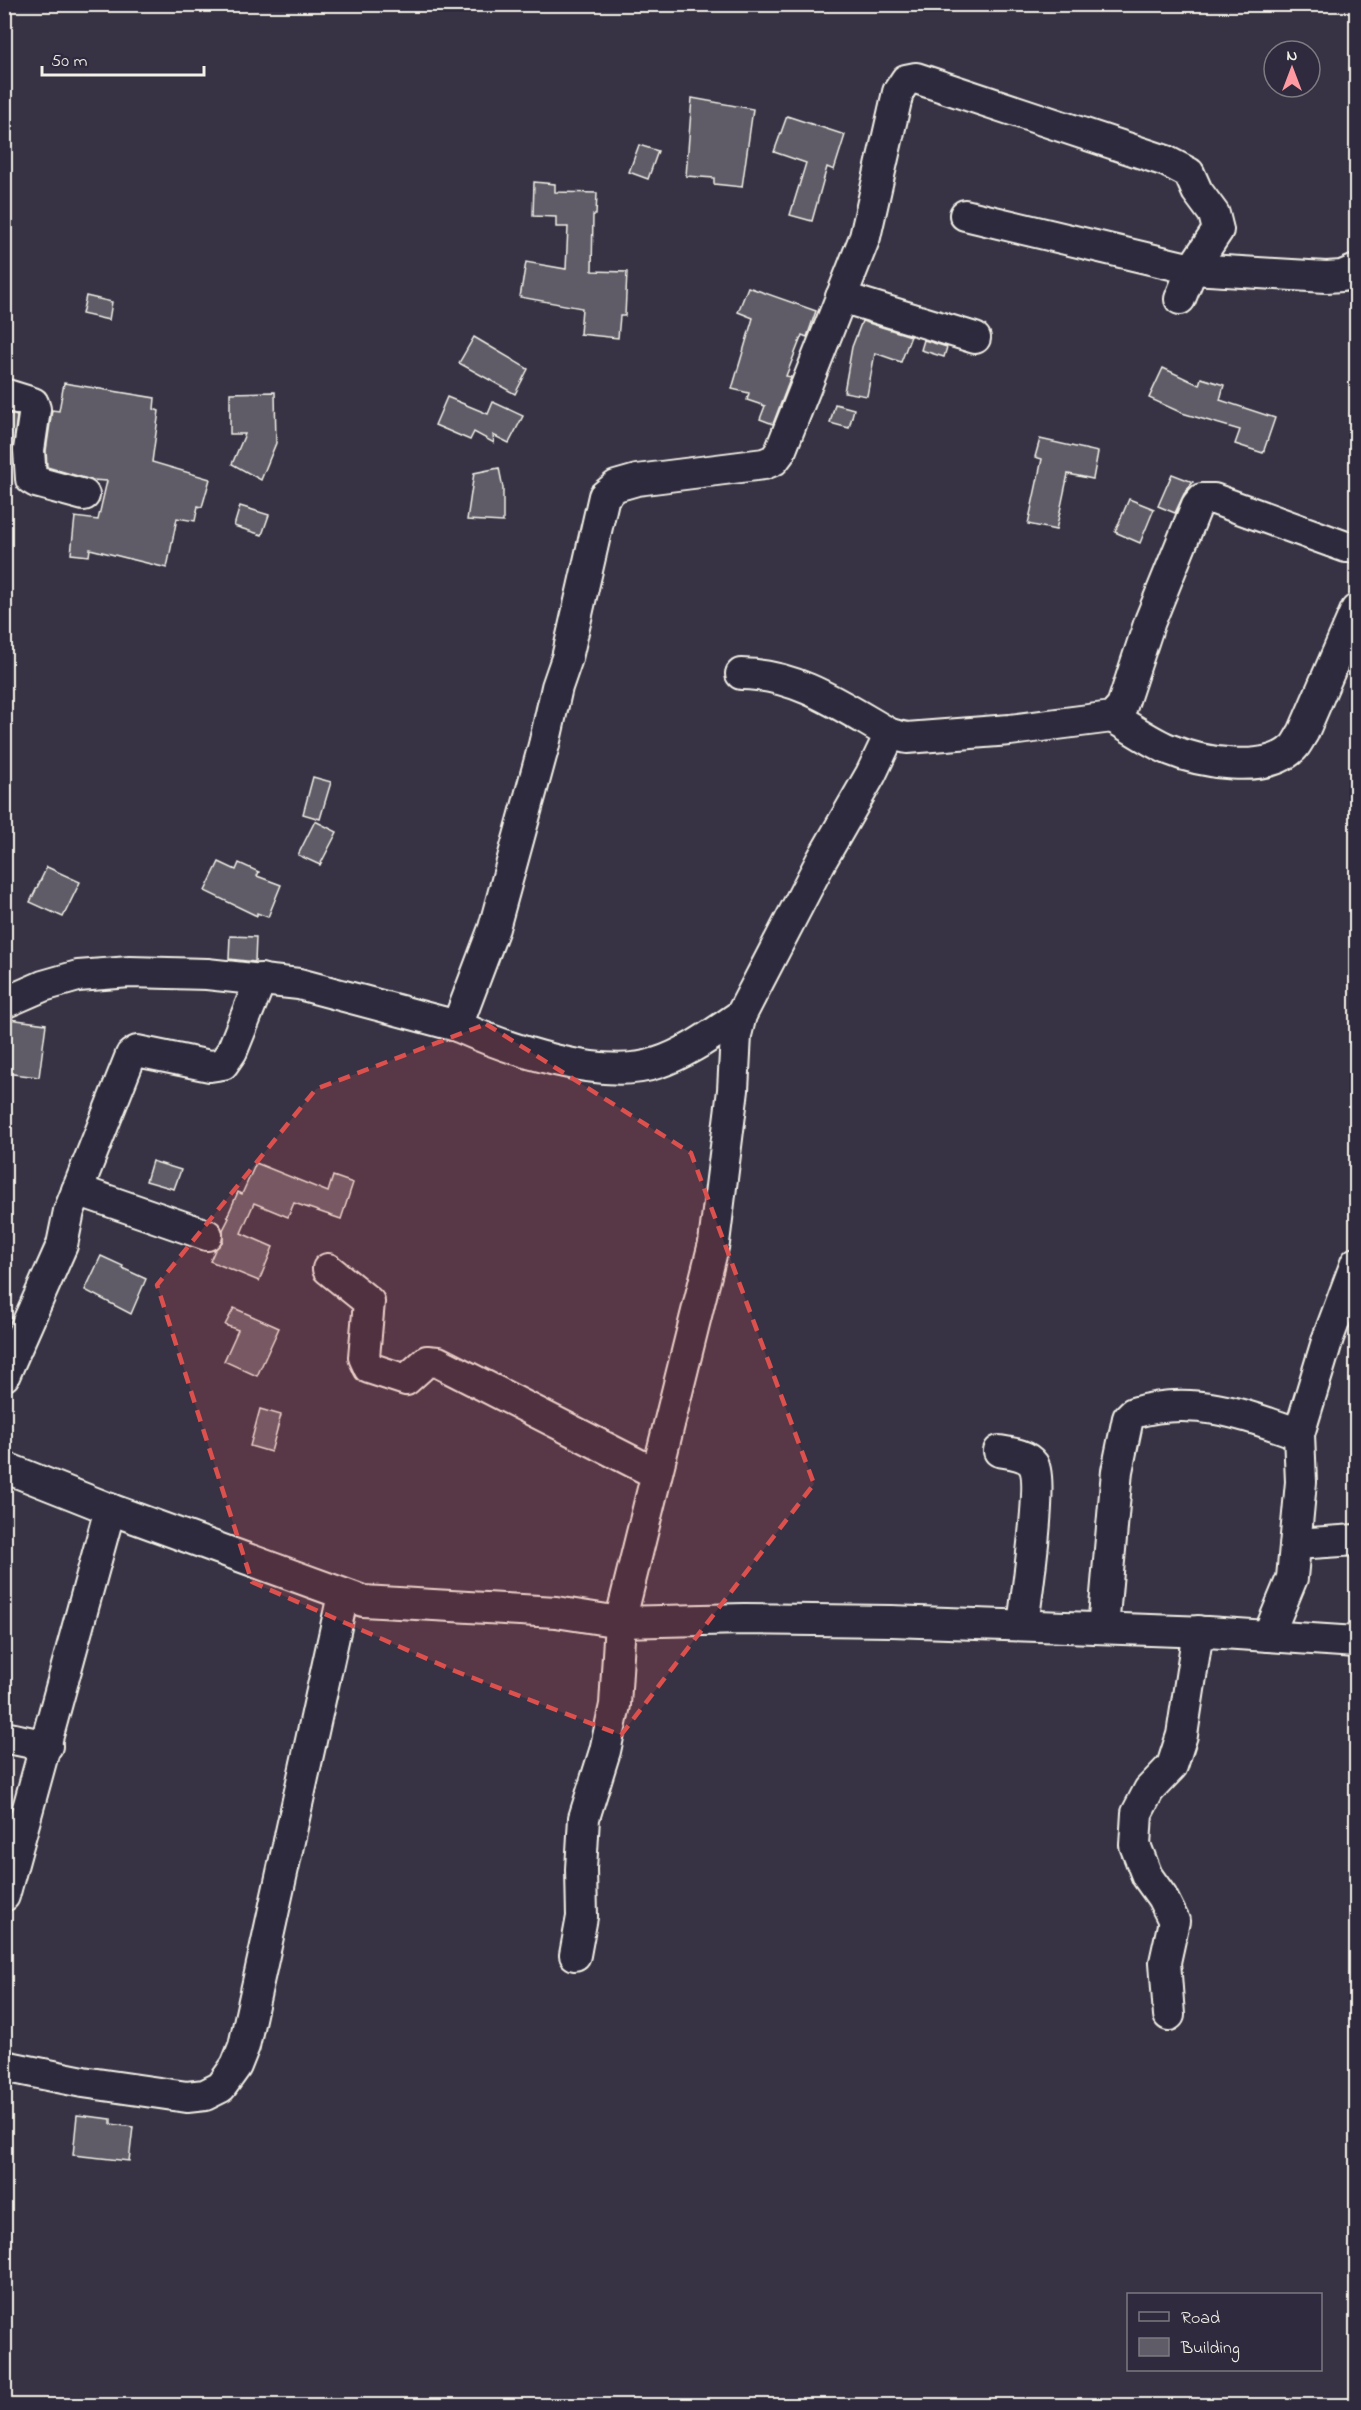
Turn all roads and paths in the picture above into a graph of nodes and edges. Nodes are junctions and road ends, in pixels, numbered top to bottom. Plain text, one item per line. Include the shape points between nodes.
1 (965, 215) dead end
2 (1192, 269) junction
3 (1356, 270) edge
4 (841, 297) junction
5 (1179, 299) dead end
6 (975, 338) dead end
7 (4, 393) edge
8 (84, 495) dead end
9 (1356, 547) edge
10 (1356, 610) edge
11 (741, 674) dead end
12 (1112, 717) junction
13 (890, 734) junction
14 (261, 979) junction
15 (4, 1003) edge
16 (741, 1015) junction
17 (457, 1026) junction
18 (77, 1190) junction
19 (207, 1235) dead end
20 (1356, 1263) edge
21 (328, 1269) dead end
22 (4, 1376) edge
23 (1299, 1434) junction
24 (999, 1450) dead end
25 (4, 1467) edge
26 (655, 1473) junction
27 (110, 1509) junction
28 (1356, 1540) edge
29 (1296, 1544) junction
30 (343, 1595) junction
31 (620, 1622) junction
32 (1023, 1625) junction
33 (1103, 1628) junction
34 (1198, 1631) junction
35 (1268, 1636) junction
36 (1356, 1642) edge
37 (4, 1737) edge
38 (46, 1746) junction
39 (4, 1896) edge
40 (575, 1955) dead end
41 (1169, 2015) dead end
42 (4, 2066) edge

1 - 2 street
2 - 3 street via 1326,277
2 - 4 street via 1218,230 1214,213 1189,173 1166,161 916,78 906,80 898,92 865,237
2 - 5 street
4 - 6 street
4 - 17 street via 774,460 637,480 616,486 604,496 567,658 494,928
7 - 8 street via 33,403 35,409 29,450 31,478
9 - 12 street via 1346,547 1214,498 1202,498 1150,621 1122,706
10 - 12 street via 1303,732 1292,749 1270,760 1244,764 1202,760 1167,748
11 - 13 street via 760,674 800,685
12 - 13 street via 907,738
13 - 16 street
14 - 15 street via 185,973 101,974 58,981
14 - 17 street via 333,993
14 - 18 street via 223,1064 210,1066 137,1051 131,1055
16 - 17 street via 697,1045 656,1064 635,1067 565,1063 492,1042
16 - 26 street via 714,1243
18 - 19 street
18 - 22 street via 62,1245
20 - 23 street
21 - 26 street via 369,1302 364,1358 369,1368 406,1380 427,1361 438,1362
23 - 29 street via 1301,1482
23 - 33 street via 1257,1419 1191,1404 1133,1413 1128,1418 1117,1471
24 - 32 street via 1028,1458 1035,1466 1036,1514
25 - 27 street
26 - 31 street
27 - 30 street
27 - 38 street
28 - 29 street
29 - 35 street via 1292,1578
30 - 31 street via 363,1601 556,1612
30 - 42 street via 244,2046 221,2087 205,2095 187,2097
31 - 32 street via 744,1619
31 - 40 street via 615,1704 584,1818 582,1917
32 - 33 street
33 - 34 street
34 - 35 street
34 - 41 street via 1182,1735 1172,1766 1149,1790 1137,1813 1135,1845 1147,1876 1174,1921 1165,1962
35 - 36 street
37 - 38 street
38 - 39 street

